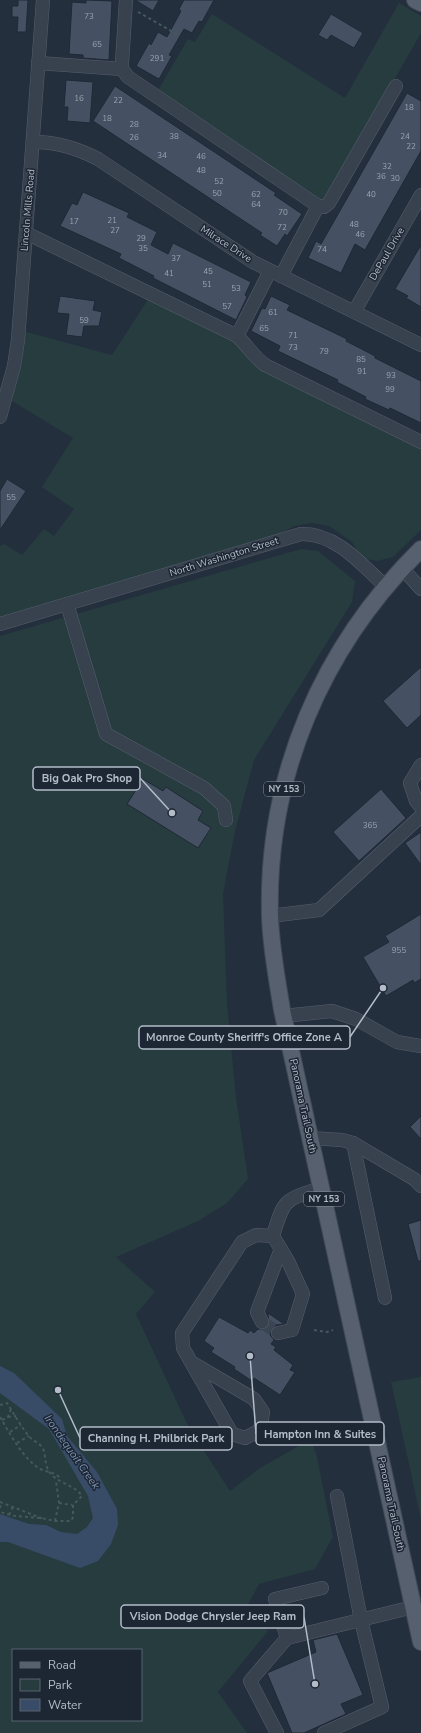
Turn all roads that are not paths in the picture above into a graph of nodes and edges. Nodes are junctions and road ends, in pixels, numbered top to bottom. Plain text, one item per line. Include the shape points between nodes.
1 (43, 0) edge
2 (416, 0) edge
3 (126, 3) edge
4 (421, 3) edge
5 (38, 63) junction
6 (122, 69) junction
7 (396, 86) dead end
8 (34, 142) junction
9 (421, 196) edge
10 (318, 206) junction
11 (26, 233) junction
12 (276, 273) junction
13 (354, 312) junction
14 (237, 336) junction
15 (421, 345) edge
16 (0, 418) edge
17 (421, 442) edge
18 (421, 549) edge
19 (402, 568) junction
20 (385, 586) junction
21 (421, 589) edge
22 (67, 604) junction
23 (0, 624) edge
24 (421, 765) edge
25 (421, 807) edge
26 (421, 816) edge
27 (226, 820) dead end
28 (270, 916) junction
29 (284, 1016) junction
30 (421, 1046) edge
31 (310, 1138) junction
32 (353, 1144) junction
33 (421, 1186) edge
34 (321, 1188) junction
35 (273, 1236) junction
36 (281, 1249) junction
37 (385, 1298) dead end
38 (262, 1322) dead end
39 (278, 1333) dead end
40 (191, 1362) junction
41 (337, 1496) dead end
42 (322, 1588) dead end
43 (417, 1606) edge
44 (361, 1620) junction
45 (287, 1638) junction
46 (421, 1642) edge
47 (277, 1733) edge
48 (324, 1733) edge

1 - 5 street, Lincoln Mills Road
2 - 4 main road
3 - 6 street
5 - 6 street
5 - 8 street, Lincoln Mills Road
6 - 10 street via 128,77
7 - 10 street via 329,203 324,207
8 - 11 street, Lincoln Mills Road
8 - 12 street, Milrace Drive via 66,146 98,159 253,262
9 - 13 street, DePaul Drive
10 - 12 street
11 - 14 street
11 - 16 street, Lincoln Mills Road via 14,366
12 - 13 street, Milrace Drive
12 - 14 street
13 - 15 street, Milrace Drive
14 - 17 street via 265,365
18 - 19 main road, NY 153
19 - 20 main road, NY 153
19 - 21 street
20 - 22 street, North Washington Street via 331,540 314,533 301,534
20 - 28 main road, Panorama Trail South / NY 153 via 350,633 332,663 301,730 279,810 273,853
22 - 23 street, North Washington Street
22 - 27 street via 106,734 204,788 224,806
24 - 25 street via 410,783 416,801
26 - 28 street via 319,910
28 - 29 main road, Panorama Trail South / NY 153 via 275,967
29 - 30 street via 332,1011 356,1019 397,1042
29 - 31 main road, Panorama Trail South / NY 153
31 - 32 street via 342,1140
31 - 34 main road, Panorama Trail South / NY 153
32 - 33 street via 414,1179
32 - 37 street
34 - 35 street via 294,1197 282,1206
34 - 43 main road, Panorama Trail South / NY 153
35 - 36 street
35 - 40 street via 256,1235 242,1242 235,1251 182,1333 183,1348
36 - 38 street via 257,1312
36 - 39 street via 303,1294 292,1330
40 - 40 street via 232,1434 245,1438 260,1430 263,1412 254,1399
41 - 44 street
42 - 45 street via 275,1599
43 - 44 street
43 - 46 main road, Panorama Trail South / NY 153
44 - 45 street
44 - 48 street via 382,1707
45 - 47 street via 250,1681

